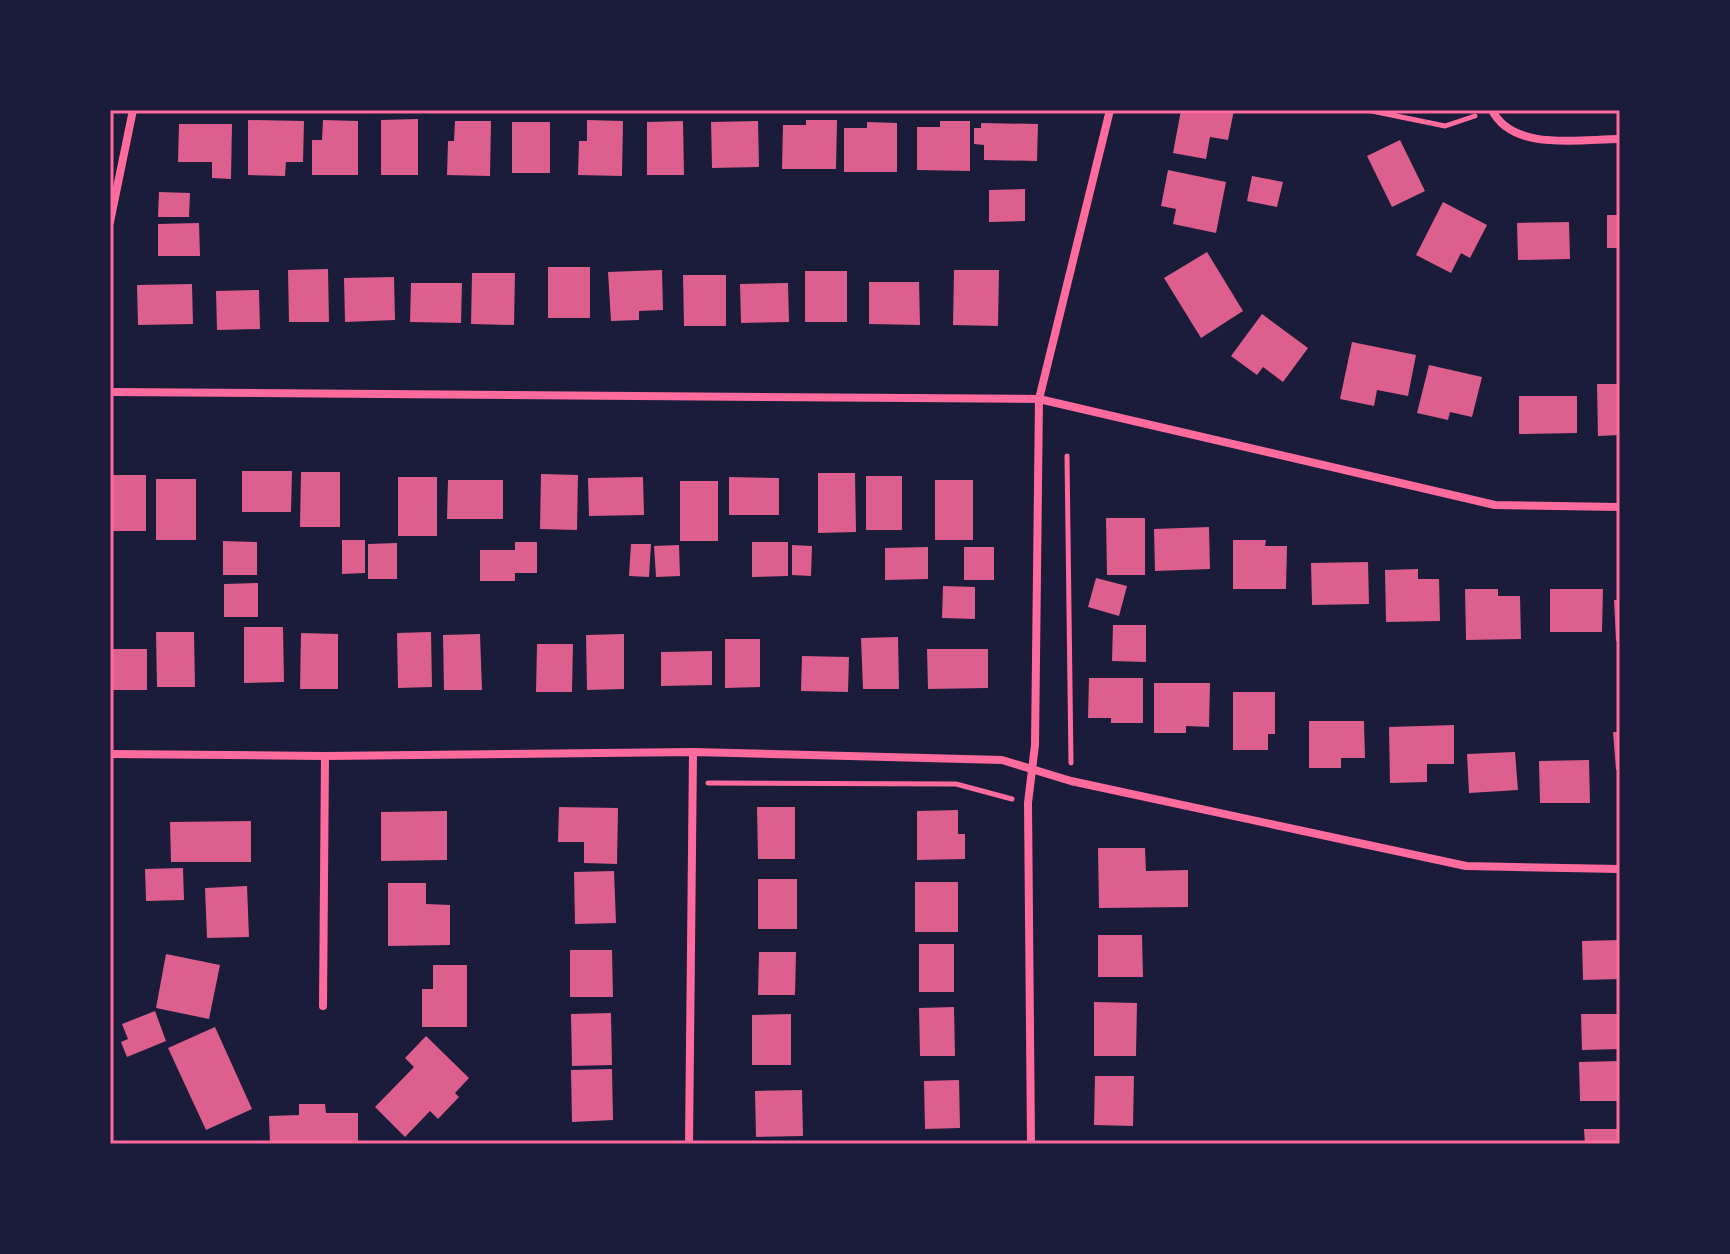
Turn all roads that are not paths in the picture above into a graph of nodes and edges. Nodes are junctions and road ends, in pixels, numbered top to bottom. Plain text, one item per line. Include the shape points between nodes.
1 (133, 110) edge
2 (1110, 110) edge
3 (1492, 110) edge
4 (1620, 139) edge
5 (110, 222) edge
6 (110, 392) edge
7 (1039, 399) junction
8 (1620, 507) edge
9 (693, 752) junction
10 (110, 754) edge
11 (325, 756) junction
12 (1033, 771) junction
13 (1620, 869) edge
14 (323, 1006) dead end
15 (689, 1144) edge
16 (1031, 1144) edge

1 - 5 street
2 - 7 street
3 - 4 street via 1504,127 1524,137
6 - 7 street
7 - 8 street via 1495,505
7 - 12 street
9 - 11 street
9 - 12 street via 1002,760
9 - 15 street
10 - 11 street
11 - 14 street
12 - 13 street via 1466,866
12 - 16 street via 1028,803

